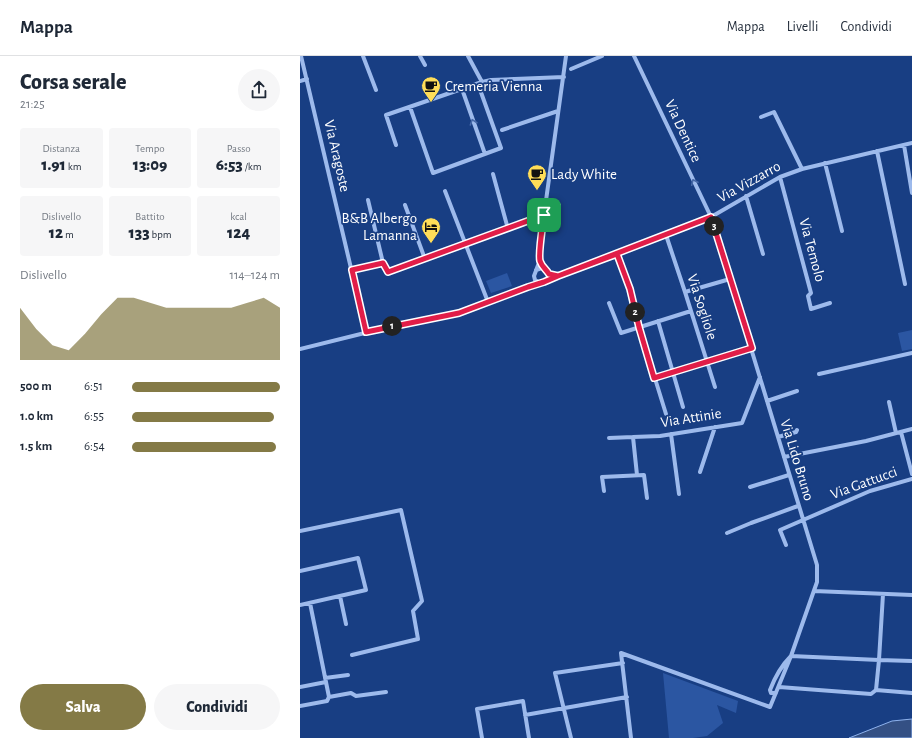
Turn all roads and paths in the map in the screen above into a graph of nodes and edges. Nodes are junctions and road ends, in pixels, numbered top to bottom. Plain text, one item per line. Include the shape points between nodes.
1 (302, 56) edge
2 (363, 56) edge
3 (420, 56) edge
4 (468, 56) edge
5 (566, 56) edge
6 (602, 56) edge
7 (634, 56) edge
8 (425, 65) dead end
9 (570, 69) dead end
10 (564, 77) junction
11 (306, 79) junction
12 (300, 81) edge
13 (480, 83) junction
14 (462, 89) junction
15 (376, 90) dead end
16 (410, 107) junction
17 (558, 111) junction
18 (761, 117) dead end
19 (502, 130) dead end
20 (912, 143) edge
21 (396, 145) dead end
22 (904, 145) junction
23 (876, 151) junction
24 (485, 154) junction
25 (825, 163) junction
26 (802, 168) junction
27 (493, 174) dead end
28 (780, 177) junction
29 (445, 190) dead end
30 (912, 193) edge
31 (746, 196) junction
32 (368, 200) dead end
33 (546, 200) junction
34 (405, 205) dead end
35 (559, 205) dead end
36 (544, 215) junction
37 (711, 217) junction
38 (508, 228) junction
39 (842, 231) dead end
40 (666, 235) junction
41 (466, 244) junction
42 (617, 254) junction
43 (763, 254) dead end
44 (425, 259) junction
45 (540, 260) junction
46 (383, 263) junction
47 (544, 268) junction
48 (352, 270) junction
49 (536, 270) junction
50 (549, 274) junction
51 (558, 276) junction
52 (534, 278) junction
53 (730, 280) junction
54 (546, 281) junction
55 (540, 283) junction
56 (905, 284) dead end
57 (528, 287) junction
58 (685, 292) junction
59 (488, 302) junction
60 (609, 303) dead end
61 (830, 303) dead end
62 (691, 311) junction
63 (658, 321) junction
64 (639, 327) junction
65 (366, 332) junction
66 (752, 348) junction
67 (300, 349) edge
68 (912, 353) edge
69 (707, 363) junction
70 (673, 372) junction
71 (818, 374) dead end
72 (760, 377) junction
73 (654, 378) junction
74 (714, 387) dead end
75 (797, 391) dead end
76 (767, 401) junction
77 (889, 402) dead end
78 (683, 406) dead end
79 (666, 414) dead end
80 (715, 427) junction
81 (912, 429) edge
82 (797, 430) dead end
83 (902, 432) junction
84 (896, 433) junction
85 (671, 434) junction
86 (633, 437) junction
87 (778, 437) junction
88 (609, 438) dead end
89 (784, 457) junction
90 (700, 472) dead end
91 (912, 474) edge
92 (637, 475) junction
93 (789, 475) junction
94 (912, 479) edge
95 (750, 487) dead end
96 (604, 491) dead end
97 (679, 494) dead end
98 (647, 498) dead end
99 (798, 506) junction
100 (803, 521) junction
101 (300, 531) edge
102 (727, 533) dead end
103 (786, 545) dead end
104 (300, 571) edge
105 (814, 591) junction
106 (883, 594) junction
107 (912, 595) edge
108 (340, 596) junction
109 (310, 603) junction
110 (300, 605) edge
111 (346, 624) dead end
112 (352, 655) dead end
113 (791, 656) junction
114 (879, 660) junction
115 (912, 661) edge
116 (623, 663) junction
117 (348, 674) dead end
118 (326, 680) junction
119 (300, 687) edge
120 (779, 687) junction
121 (876, 690) junction
122 (386, 692) dead end
123 (776, 693) junction
124 (912, 693) edge
125 (329, 697) junction
126 (627, 697) junction
127 (300, 706) edge
128 (564, 708) junction
129 (525, 715) junction
130 (482, 738) edge
131 (529, 738) edge
132 (571, 738) edge
133 (631, 738) edge

1 - 11 street, Via Aragoste
2 - 15 street
3 - 8 street
4 - 13 street
5 - 10 street
6 - 9 street
37 -> 7 street, Via Dentice
10 - 13 street via 491,80
10 - 17 street
11 - 12 street
11 - 48 street, Via Aragoste
13 - 14 street
13 - 24 street via 501,148
14 - 16 street
24 -> 14 street
16 - 21 street via 386,115
16 - 24 street via 433,174
17 - 19 street
17 - 33 street
18 - 26 street via 774,112
20 - 22 street, Via Vizzarro
22 - 23 street, Via Vizzarro
22 - 30 street
23 - 25 street, Via Vizzarro
23 - 56 street
25 - 26 street, Via Vizzarro
25 - 39 street
26 - 28 street, Via Vizzarro
27 - 38 street
28 - 31 street, Via Vizzarro
28 - 61 street, Via Temolo via 811,293 808,296 811,309
29 - 41 street
31 - 37 street, Via Vizzarro
31 - 43 street
32 - 46 street
33 - 35 street
33 - 36 street
34 - 44 street
36 - 38 street
36 - 45 street
37 - 40 street, Via Vizzarro
37 - 53 street, Via Lido Bruno
38 - 41 street
40 - 42 street, Via Vizzarro
40 - 58 street, Via Sogliole
41 - 44 street
41 - 59 street
42 - 51 street, Via Vizzarro
42 - 64 street via 630,289
44 - 46 street via 388,272
45 - 47 street
45 - 49 street
46 - 48 street
47 - 49 street
47 - 50 street
48 - 65 street, Via Aragoste
49 - 52 street
50 - 51 street
50 - 54 street
51 - 54 street, Via Vizzarro
52 - 55 street
52 - 57 street
53 - 58 street
53 - 66 street, Via Lido Bruno
54 - 55 street, Via Vizzarro
55 - 57 street, Via Vizzarro
57 - 59 street, Via Vizzarro
58 - 62 street, Via Sogliole
59 - 65 street, Via Vizzarro via 459,313
60 - 64 street via 621,333
62 - 63 street
62 - 69 street, Via Sogliole
63 - 64 street
63 - 70 street
64 - 73 street
65 - 67 street, Via Vizzarro
66 - 69 street
66 - 72 street, Via Lido Bruno
68 - 71 street
69 - 70 street
69 - 74 street, Via Sogliole
70 - 73 street
70 - 78 street
72 - 76 street, Via Lido Bruno
72 - 80 street, Via Attinie via 742,423
73 - 79 street
75 - 76 street
76 - 87 street, Via Lido Bruno
77 - 84 street
80 - 85 street, Via Attinie
80 - 90 street
81 - 83 street
82 - 87 street
83 - 84 street
83 - 91 street
84 - 89 street
85 - 86 street, Via Attinie
85 - 97 street
86 - 88 street, Via Attinie
86 - 92 street
87 - 89 street, Via Lido Bruno
89 - 93 street, Via Lido Bruno
92 - 96 street via 602,477
92 - 98 street via 644,475
93 - 95 street
93 - 99 street, Via Lido Bruno
94 - 100 street, Via Gattucci via 870,491
99 - 100 street, Via Lido Bruno
99 - 102 street
100 - 103 street, Via Gattucci via 780,530
100 - 105 street, Via Lido Bruno via 817,565
101 - 112 street via 401,510 422,601 414,611 418,639
104 - 108 street via 358,558 366,590
105 - 106 street
105 - 113 street, Via Lido Bruno
106 - 107 street
106 - 114 street
108 - 109 street
108 - 111 street
109 - 110 street
109 - 118 street
113 - 114 street
113 - 120 street, Via Lido Bruno
113 - 123 street via 778,672 770,690 771,693
114 - 115 street
114 - 121 street
116 - 123 street, Via Lido Bruno via 621,653 770,707
116 - 126 street
116 - 128 street via 555,673
117 - 118 street
118 - 119 street
118 - 125 street
120 - 121 street via 871,694
120 - 123 street, Via Lido Bruno
121 - 124 street
122 - 125 street via 356,696 351,693
125 - 127 street via 327,701
126 - 128 street
126 - 133 street
128 - 129 street
128 - 132 street
129 - 130 street via 523,701 477,709
129 - 131 street

